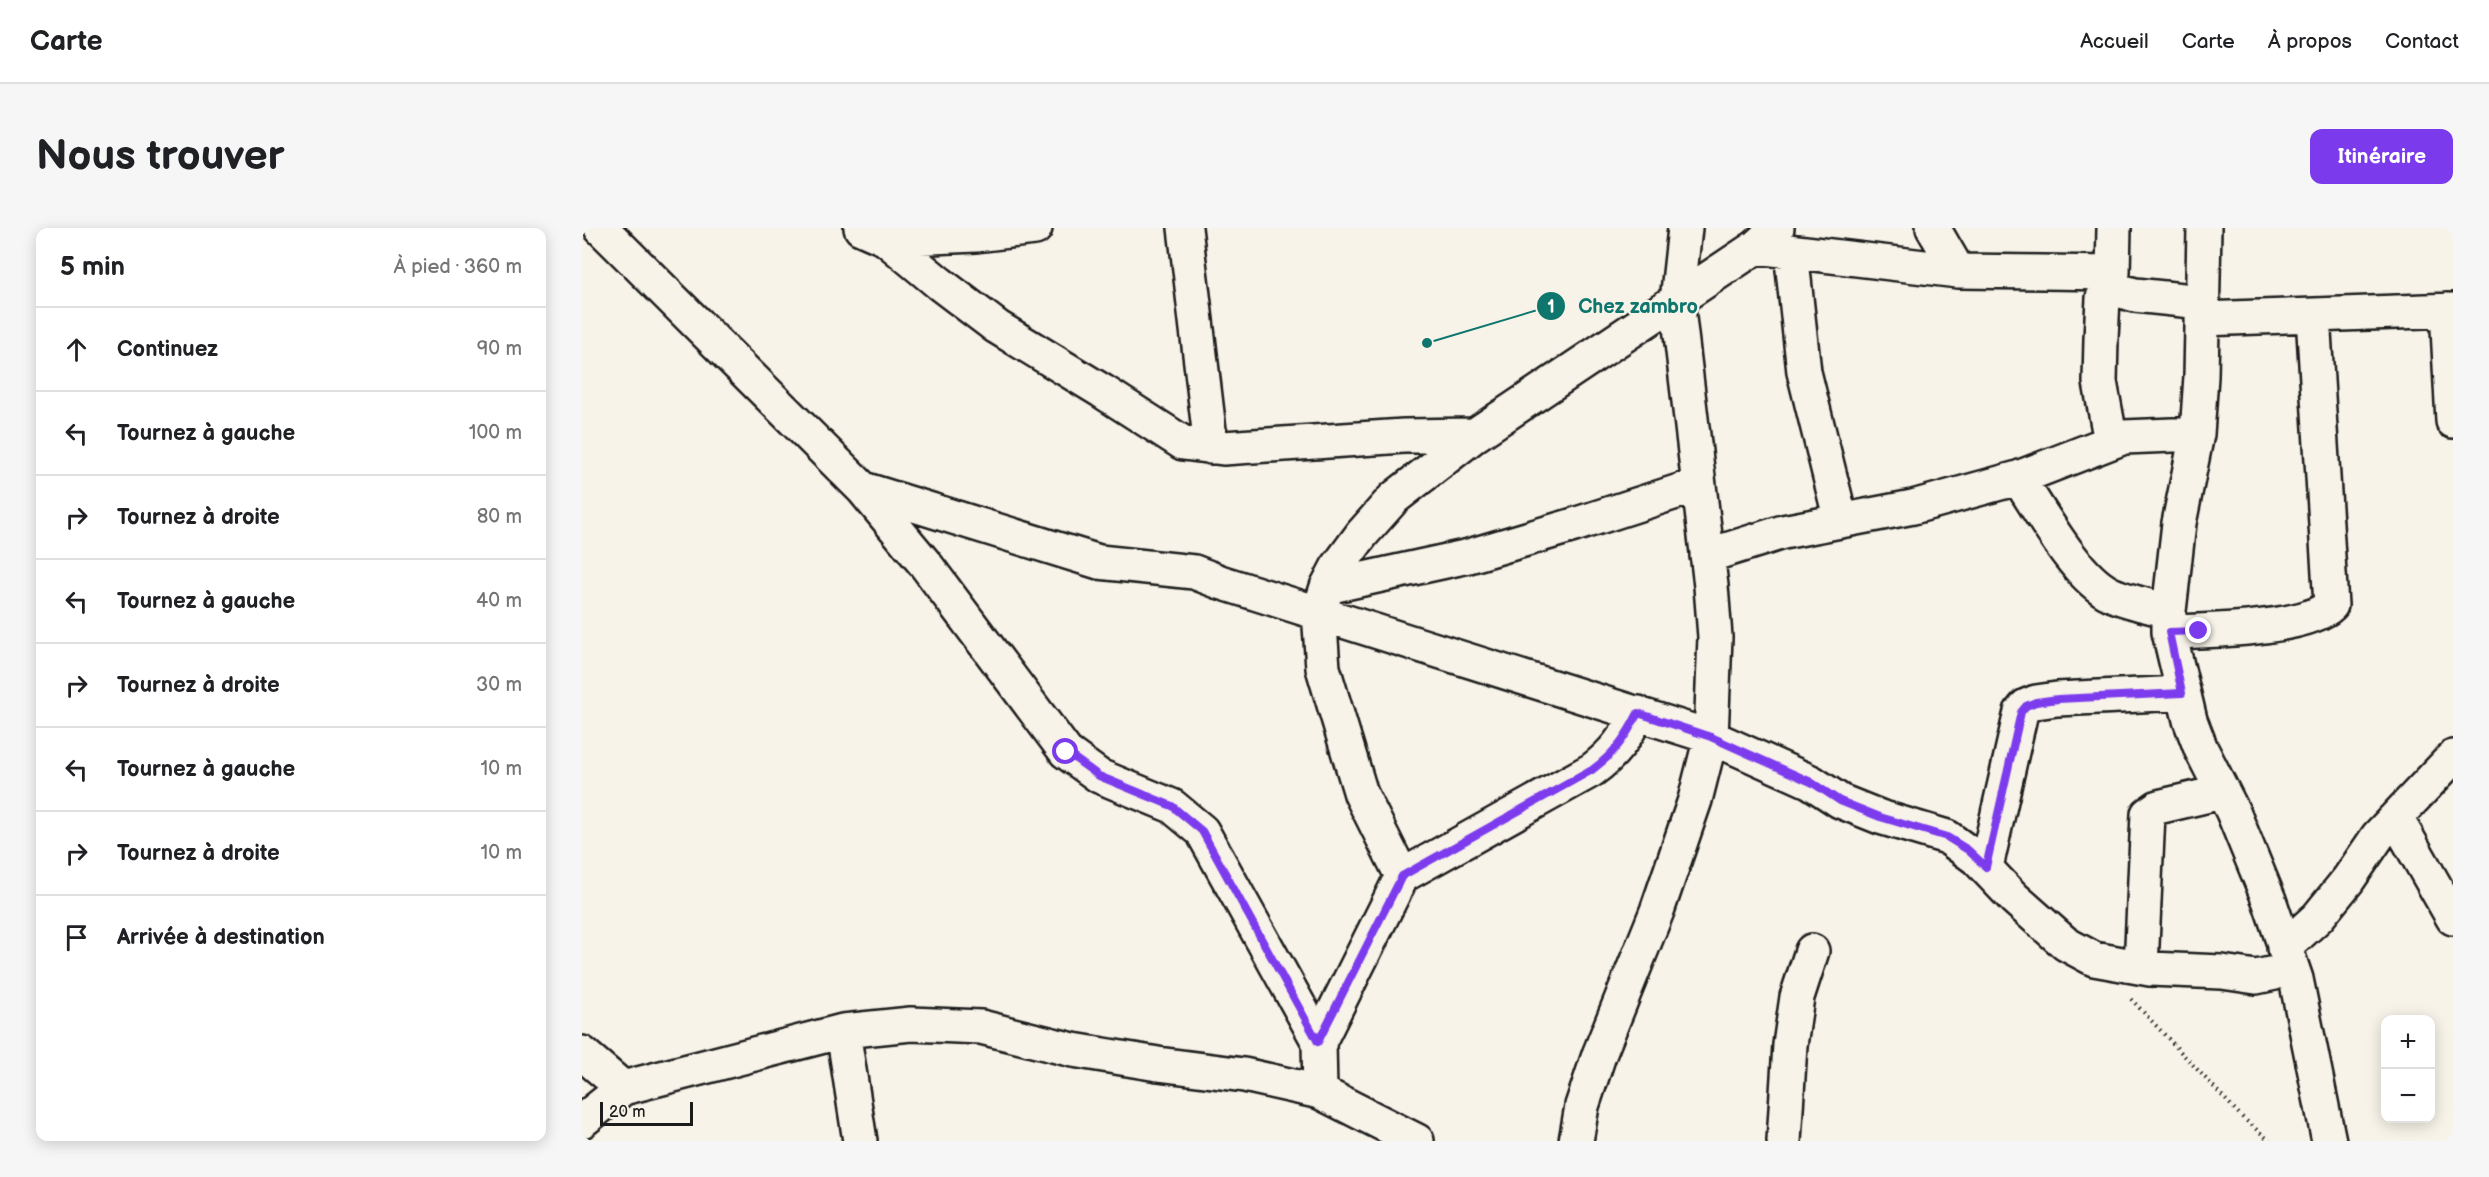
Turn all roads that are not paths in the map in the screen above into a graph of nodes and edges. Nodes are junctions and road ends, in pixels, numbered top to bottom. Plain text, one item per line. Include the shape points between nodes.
1 (601, 228) edge
2 (1035, 228) edge
3 (1185, 228) edge
4 (1684, 228) edge
5 (1933, 228) edge
6 (2114, 228) edge
7 (2204, 228) edge
8 (873, 234) edge
9 (1774, 242) edge
10 (1958, 271) junction
11 (2110, 280) junction
12 (1677, 301) junction
13 (2450, 310) edge
14 (2202, 311) junction
15 (2313, 316) junction
16 (2453, 421) edge
17 (2197, 434) junction
18 (1475, 435) junction
19 (2111, 442) junction
20 (1211, 447) junction
21 (2018, 478) junction
22 (1698, 485) junction
23 (863, 489) junction
24 (1841, 521) junction
25 (1707, 555) junction
26 (1323, 600) junction
27 (2169, 621) junction
28 (2182, 693) junction
29 (1638, 713) junction
30 (1711, 737) junction
31 (2453, 757) edge
32 (2222, 792) junction
33 (2396, 818) junction
34 (1986, 867) junction
35 (1402, 876) junction
36 (2453, 918) edge
37 (1812, 951) dead end
38 (2288, 957) junction
39 (2141, 967) junction
40 (843, 1030) junction
41 (1318, 1042) junction
42 (582, 1053) edge
43 (623, 1088) junction
44 (1320, 1092) junction
45 (582, 1121) edge
46 (860, 1141) edge
47 (1417, 1141) edge
48 (1576, 1141) edge
49 (1784, 1141) edge
50 (2330, 1141) edge

1 - 23 street
2 - 8 street via 976,235
3 - 20 street
4 - 12 street
5 - 10 street
6 - 11 street
7 - 14 street
8 - 20 street via 997,327 1183,443
9 - 10 street
9 - 12 street
9 - 24 street
10 - 11 street
11 - 14 street via 2135,295
11 - 19 street via 2103,303 2100,382
12 - 18 street
12 - 22 street
13 - 15 street
13 - 16 street
14 - 15 street
14 - 17 street
15 - 27 street via 2331,604 2310,615 2232,629
17 - 19 street via 2124,437
17 - 27 street via 2179,524
18 - 20 street
18 - 26 street via 1394,498 1337,568
19 - 21 street
21 - 24 street via 1913,507
21 - 27 street via 2080,569 2094,583
22 - 25 street
22 - 26 street
23 - 26 street via 1099,562 1194,572 1220,582
23 - 41 street via 926,565 1066,752 1099,776 1172,806 1202,831
24 - 25 street via 1784,532
25 - 30 street via 1715,637
26 - 29 street
26 - 35 street via 1323,668 1361,794
27 - 28 street
28 - 32 street via 2201,749
28 - 34 street via 2058,699 2026,706 2021,712
29 - 30 street
29 - 35 street via 1610,757 1592,770
30 - 34 street via 1811,782 1840,801 1947,837
30 - 48 street via 1695,800 1661,900 1599,1055 1582,1106
31 - 33 street
32 - 38 street via 2269,900
32 - 39 street via 2158,807 2148,814
33 - 36 street
33 - 38 street via 2378,836
34 - 39 street via 2066,944 2094,959
35 - 41 street
37 - 49 street via 1797,997 1790,1044
38 - 39 street via 2260,977
38 - 50 street
40 - 43 street
40 - 44 street via 911,1024 981,1027 1073,1050 1244,1075
40 - 46 street
41 - 44 street
42 - 43 street
43 - 45 street
44 - 47 street

